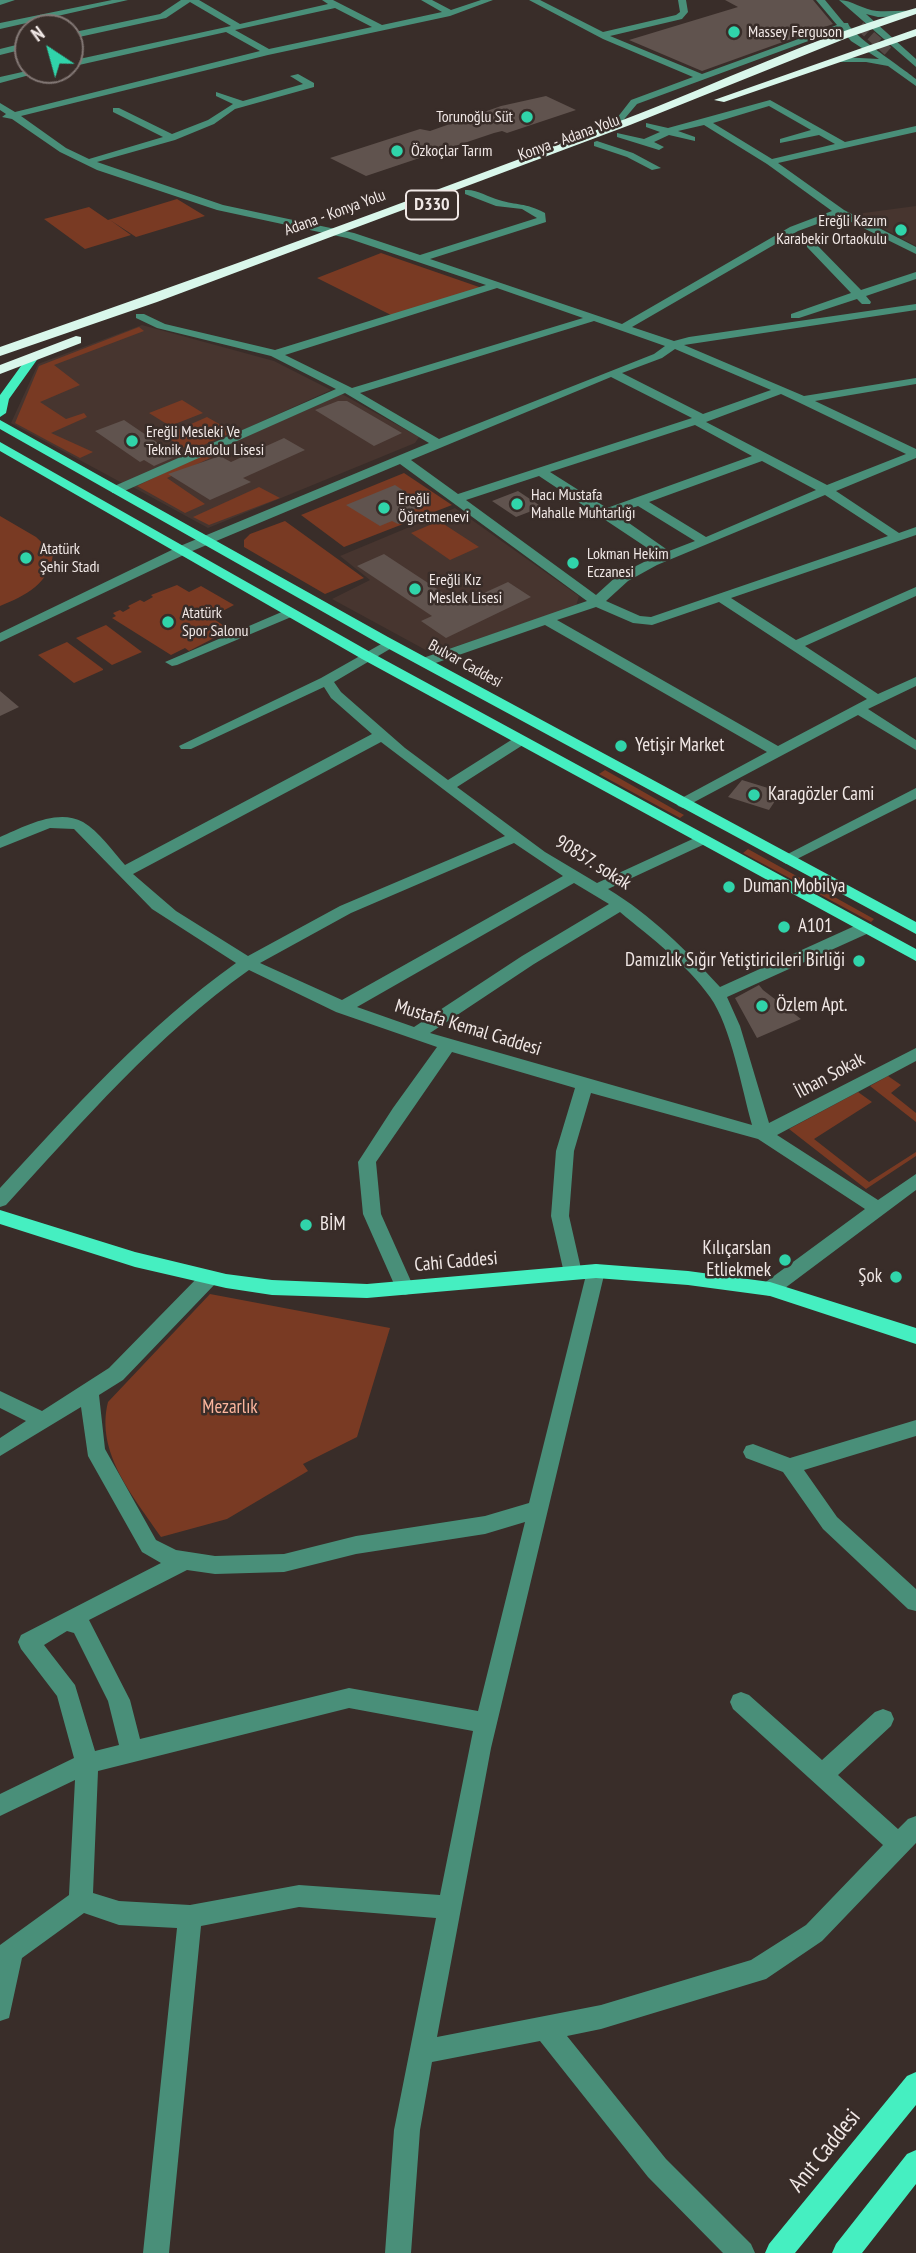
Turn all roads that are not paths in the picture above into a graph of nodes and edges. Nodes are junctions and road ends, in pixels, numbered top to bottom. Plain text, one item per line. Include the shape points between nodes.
1 (10, 0) edge
2 (124, 0) edge
3 (187, 0) edge
4 (193, 0) edge
5 (326, 0) edge
6 (425, 0) edge
7 (489, 0) edge
8 (533, 0) edge
9 (682, 0) edge
10 (820, 0) edge
11 (830, 0) edge
12 (843, 0) edge
13 (0, 2) edge
14 (337, 5) junction
15 (852, 8) junction
16 (913, 12) edge
17 (450, 13) junction
18 (236, 25) junction
19 (0, 26) edge
20 (873, 26) junction
21 (379, 27) junction
22 (225, 28) junction
23 (851, 28) junction
24 (916, 32) edge
25 (84, 33) edge
26 (602, 34) junction
27 (889, 46) junction
28 (872, 49) junction
29 (268, 52) junction
30 (840, 60) junction
31 (84, 61) edge
32 (891, 63) junction
33 (916, 64) edge
34 (916, 73) edge
35 (295, 75) dead end
36 (701, 77) junction
37 (916, 83) edge
38 (219, 94) dead end
39 (242, 104) junction
40 (0, 106) edge
41 (116, 110) dead end
42 (12, 116) junction
43 (0, 118) edge
44 (705, 122) junction
45 (649, 125) junction
46 (916, 129) edge
47 (618, 131) junction
48 (669, 131) junction
49 (820, 132) junction
50 (172, 138) junction
51 (692, 139) dead end
52 (783, 141) dead end
53 (645, 142) junction
54 (597, 144) junction
55 (845, 146) junction
56 (659, 147) dead end
57 (88, 162) junction
58 (770, 162) junction
59 (656, 168) dead end
60 (468, 192) junction
61 (840, 212) junction
62 (328, 232) junction
63 (350, 235) junction
64 (811, 245) dead end
65 (916, 251) edge
66 (419, 259) junction
67 (916, 275) edge
68 (497, 285) junction
69 (861, 294) junction
70 (916, 307) edge
71 (874, 313) junction
72 (140, 316) junction
73 (593, 318) junction
74 (622, 328) junction
75 (752, 330) junction
76 (674, 345) junction
77 (0, 352) edge
78 (275, 354) junction
79 (33, 357) junction
80 (0, 370) edge
81 (612, 373) junction
82 (916, 381) edge
83 (781, 390) junction
84 (348, 391) junction
85 (802, 400) junction
86 (1, 420) edge
87 (700, 420) junction
88 (437, 443) junction
89 (0, 446) edge
90 (916, 454) edge
91 (763, 456) junction
92 (403, 460) junction
93 (539, 471) junction
94 (116, 490) junction
95 (826, 490) junction
96 (456, 499) junction
97 (639, 501) junction
98 (606, 513) junction
99 (915, 533) edge
100 (897, 537) junction
101 (209, 540) junction
102 (705, 542) junction
103 (185, 550) junction
104 (668, 556) junction
105 (916, 591) edge
106 (720, 597) junction
107 (597, 602) junction
108 (291, 612) junction
109 (548, 621) junction
110 (0, 638) edge
111 (390, 643) junction
112 (795, 646) junction
113 (367, 656) junction
114 (172, 662) dead end
115 (425, 662) junction
116 (326, 681) junction
117 (916, 681) edge
118 (878, 699) junction
119 (858, 709) junction
120 (382, 735) junction
121 (521, 740) junction
122 (186, 746) dead end
123 (916, 746) edge
124 (778, 752) junction
125 (448, 786) junction
126 (913, 796) edge
127 (683, 803) junction
128 (516, 837) junction
129 (702, 840) junction
130 (0, 843) edge
131 (786, 859) junction
132 (124, 872) junction
133 (574, 876) junction
134 (596, 889) junction
135 (621, 904) junction
136 (864, 928) junction
137 (916, 929) edge
138 (916, 956) edge
139 (247, 964) junction
140 (718, 995) junction
141 (342, 1008) junction
142 (414, 1035) junction
143 (447, 1046) junction
144 (916, 1054) edge
145 (584, 1085) junction
146 (763, 1134) junction
147 (916, 1181) edge
148 (0, 1200) edge
149 (878, 1209) junction
150 (0, 1217) edge
151 (584, 1272) junction
152 (209, 1278) junction
153 (405, 1288) junction
154 (770, 1289) junction
155 (916, 1336) edge
156 (89, 1393) junction
157 (0, 1399) edge
158 (42, 1420) junction
159 (916, 1428) edge
160 (0, 1448) edge
161 (753, 1452) dead end
162 (790, 1466) junction
163 (538, 1509) junction
164 (185, 1560) junction
165 (916, 1602) edge
166 (65, 1621) junction
167 (741, 1702) dead end
168 (883, 1719) dead end
169 (486, 1723) junction
170 (132, 1752) junction
171 (87, 1763) junction
172 (822, 1775) junction
173 (0, 1805) edge
174 (908, 1836) edge
175 (81, 1901) junction
176 (450, 1907) junction
177 (190, 1917) junction
178 (5, 1957) edge
179 (0, 2009) edge
180 (545, 2028) junction
181 (422, 2052) junction
182 (916, 2085) edge
183 (914, 2171) edge
184 (156, 2253) edge
185 (398, 2253) edge
186 (742, 2253) edge
187 (778, 2253) edge
188 (845, 2253) edge

1 - 13 street
2 - 19 street
3 - 25 street via 163,16
4 - 18 street
5 - 14 street
6 - 17 street
7 - 17 street
8 - 26 street
9 - 26 street via 680,17
10 - 23 street
11 - 23 street
12 - 15 street
14 - 18 street
14 - 21 street
15 - 16 street via 878,14
15 - 20 street
16 - 20 highway, Adana - Konya Yolu / D330
17 - 21 street
18 - 22 street
20 - 23 highway, Adana - Konya Yolu / D330
20 - 27 street via 888,36
21 - 29 street
22 - 29 street
22 - 31 street
23 - 28 street
23 - 36 street
23 - 47 highway, Adana - Konya Yolu / D330
24 - 27 highway, Konya - Adana Yolu / D330
26 - 36 street
27 - 28 highway, Konya - Adana Yolu / D330
27 - 33 street
27 - 34 street
28 - 30 highway, Konya - Adana Yolu / D330
28 - 32 street
29 - 42 street
30 - 32 street
30 - 45 highway, Konya - Adana Yolu / D330
32 - 37 street
35 - 39 street via 311,85
36 - 47 street via 634,103
38 - 39 street
39 - 50 street
40 - 42 street
41 - 50 street
42 - 43 street
42 - 57 street
44 - 48 street
44 - 49 street via 770,103
44 - 58 street
45 - 47 highway, Konya - Adana Yolu / D330
45 - 48 street
46 - 55 street
47 - 53 street
47 - 54 highway, Konya - Adana Yolu / D330
47 - 62 highway, Adana - Konya Yolu / D330
48 - 51 street
48 - 53 street
49 - 52 street
49 - 55 street
50 - 57 street
53 - 56 street
54 - 59 street
54 - 60 highway, Konya - Adana Yolu / D330
55 - 58 street
57 - 62 street via 220,208
58 - 61 street
60 - 63 highway, Konya - Adana Yolu / D330
60 - 66 street via 500,204 524,206 541,215 541,220
61 - 65 street
61 - 74 street via 794,229
62 - 63 street
62 - 77 highway, Adana - Konya Yolu / D330
63 - 66 street
63 - 72 highway, Konya - Adana Yolu / D330
64 - 69 street
66 - 68 street
67 - 69 street
68 - 73 street
68 - 78 street
69 - 71 street
69 - 75 street
70 - 71 street
71 - 75 street
72 - 78 street via 161,326
72 - 79 highway, Konya - Adana Yolu / D330
73 - 74 street
73 - 84 street
74 - 76 street
75 - 76 street
76 - 81 street via 659,356
76 - 83 street
78 - 84 street
79 - 80 highway, Konya - Adana Yolu / D330
79 - 86 main road via 3,399
81 - 87 street
81 - 88 street
82 - 85 street
83 - 85 street
83 - 87 street
84 - 88 street
84 - 94 street
85 - 90 street
86 - 94 main road, Bulvar Caddesi
87 - 91 street
87 - 93 street
88 - 92 street
89 - 103 main road
90 - 95 street
91 - 95 street
91 - 97 street
92 - 96 street
92 - 101 street
93 - 96 street
93 - 98 street
94 - 101 main road, Bulvar Caddesi
95 - 100 street
95 - 102 street
96 - 107 street
97 - 98 street
97 - 102 street
98 - 104 street
99 - 100 street
100 - 106 street
101 - 103 street
101 - 111 main road, Bulvar Caddesi
102 - 104 street
103 - 108 main road
103 - 110 street
104 - 107 street via 624,575
105 - 112 street
106 - 107 street via 652,621 638,620
106 - 112 street
107 - 109 street
108 - 113 main road
108 - 114 street
109 - 115 street
109 - 124 street
111 - 113 street
111 - 115 main road, Bulvar Caddesi
112 - 118 street
113 - 116 street
113 - 121 main road
115 - 127 main road, Bulvar Caddesi
116 - 120 street, 90857. sokak
116 - 122 street
117 - 118 street
118 - 119 street
119 - 123 street
119 - 124 street
120 - 125 street, 90857. sokak
120 - 132 street
121 - 125 street
121 - 129 main road
124 - 127 street
125 - 128 street, 90857. sokak
126 - 131 street
127 - 131 main road, Bulvar Caddesi
128 - 133 street, 90857. sokak
128 - 139 street via 351,905
129 - 134 street
129 - 136 main road
130 - 132 street, Mustafa Kemal Caddesi via 66,820 79,826
131 - 137 main road, Bulvar Caddesi
132 - 139 street, Mustafa Kemal Caddesi via 167,913
133 - 134 street, 90857. sokak
133 - 141 street
134 - 135 street, 90857. sokak
135 - 140 street, 90857. sokak via 680,954
135 - 142 street
136 - 138 main road
136 - 140 street
139 - 141 street, Mustafa Kemal Caddesi
139 - 148 street via 167,1026
140 - 146 street, 90857. sokak via 732,1026
141 - 142 street, Mustafa Kemal Caddesi
142 - 143 street, Mustafa Kemal Caddesi
143 - 145 street, Mustafa Kemal Caddesi
143 - 153 street via 367,1162 372,1214
144 - 146 street, İlhan Sokak
145 - 146 street, Mustafa Kemal Caddesi
145 - 151 street via 565,1152 560,1216
146 - 149 street, Mustafa Kemal Caddesi
147 - 149 street
149 - 154 street
150 - 152 main road, Cahi Caddesi via 116,1256
151 - 153 main road, Cahi Caddesi
151 - 154 main road, Cahi Caddesi
151 - 163 street
152 - 153 main road, Cahi Caddesi via 336,1293
152 - 156 street via 116,1374
154 - 155 main road, Cahi Caddesi
156 - 158 street
156 - 164 street via 95,1450 123,1503 149,1546
157 - 158 street
158 - 160 street
159 - 162 street
161 - 162 street
162 - 165 street via 830,1523
163 - 164 street via 485,1525 356,1545 284,1563 215,1565
163 - 169 street
164 - 166 street
166 - 170 street via 81,1626 101,1661 119,1700
166 - 171 street via 29,1642 67,1692
167 - 172 street
168 - 172 street
169 - 170 street via 349,1698
169 - 176 street
170 - 171 street
171 - 173 street
171 - 175 street
172 - 174 street
174 - 180 street via 814,1933 757,1970 601,2017
175 - 177 street via 119,1913
175 - 178 street
176 - 177 street via 299,1896
176 - 181 street
177 - 184 street
178 - 179 street
180 - 181 street
180 - 186 street via 657,2168
181 - 185 street via 407,2130
182 - 187 main road, Anıt Caddesi
183 - 188 main road

